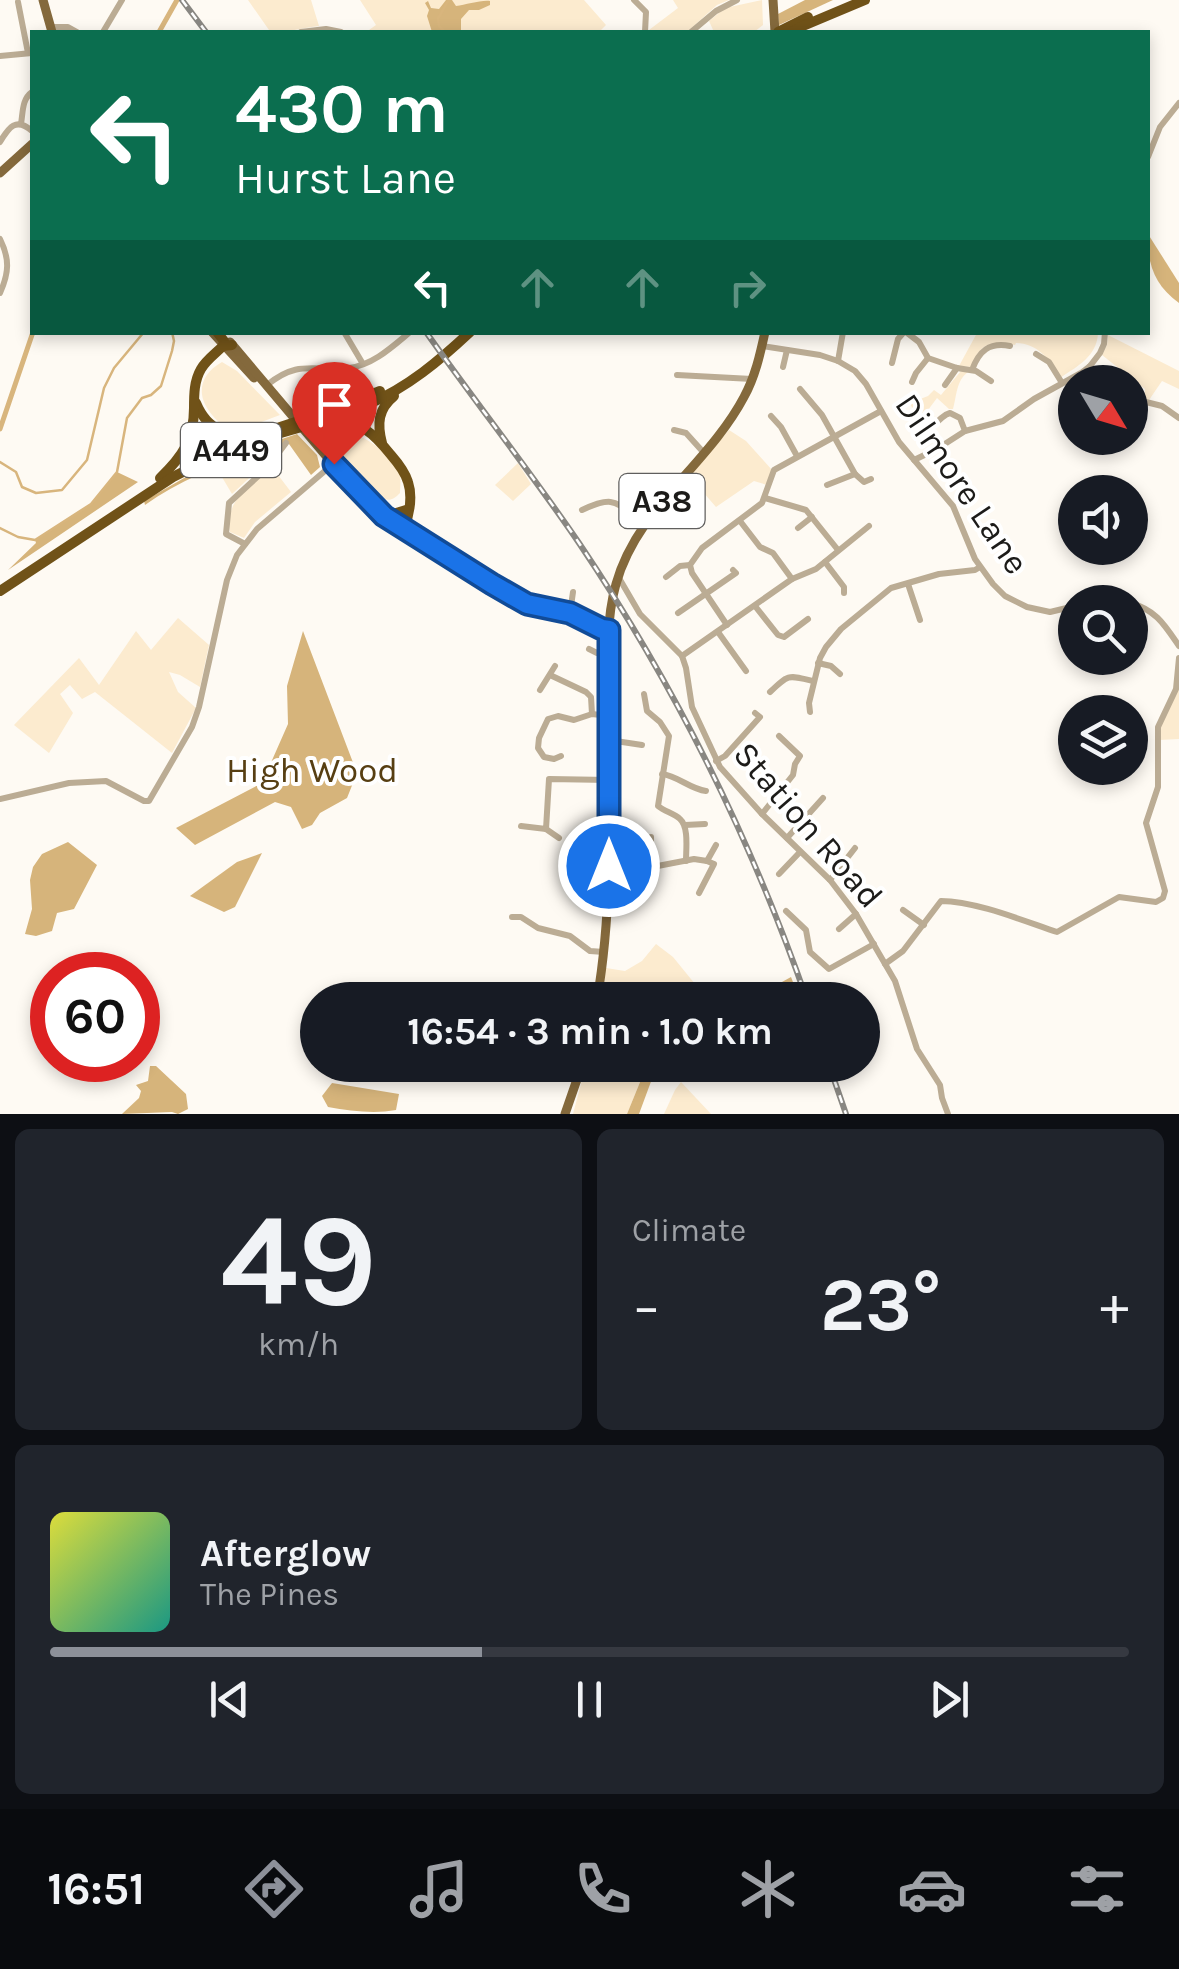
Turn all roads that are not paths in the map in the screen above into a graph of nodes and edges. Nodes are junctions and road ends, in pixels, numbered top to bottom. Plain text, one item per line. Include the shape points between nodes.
1 (43, 0) edge
2 (122, 0) edge
3 (634, 0) edge
4 (737, 0) edge
5 (773, 0) edge
6 (846, 0) edge
7 (865, 0) edge
8 (18, 2) edge
9 (797, 26) edge
10 (51, 30) edge
11 (104, 30) edge
12 (645, 30) edge
13 (693, 30) edge
14 (777, 30) edge
15 (30, 53) edge
16 (0, 56) edge
17 (30, 94) edge
18 (1179, 103) edge
19 (21, 124) junction
20 (30, 129) edge
21 (0, 142) edge
22 (1150, 152) edge
23 (28, 157) edge
24 (0, 173) edge
25 (0, 239) edge
26 (0, 293) edge
27 (219, 335) edge
28 (346, 335) edge
29 (406, 335) edge
30 (458, 335) edge
31 (466, 335) edge
32 (764, 335) edge
33 (843, 335) edge
34 (902, 335) edge
35 (909, 335) edge
36 (1104, 335) edge
37 (228, 345) junction
38 (762, 346) junction
39 (1010, 346) dead end
40 (787, 350) junction
41 (1036, 354) dead end
42 (928, 358) junction
43 (894, 360) dead end
44 (838, 361) junction
45 (248, 363) junction
46 (363, 364) junction
47 (1094, 365) edge
48 (783, 367) dead end
49 (957, 368) junction
50 (972, 370) junction
51 (677, 375) dead end
52 (278, 377) junction
53 (1058, 377) edge
54 (752, 379) junction
55 (990, 380) dead end
56 (912, 382) dead end
57 (408, 384) junction
58 (944, 385) dead end
59 (1058, 385) edge
60 (267, 388) junction
61 (800, 389) dead end
62 (194, 397) junction
63 (1148, 402) edge
64 (881, 410) junction
65 (772, 416) dead end
66 (1179, 418) edge
67 (320, 423) junction
68 (674, 430) dead end
69 (964, 431) junction
70 (924, 433) dead end
71 (258, 434) junction
72 (836, 438) junction
73 (286, 443) dead end
74 (382, 444) junction
75 (704, 453) junction
76 (798, 456) junction
77 (914, 460) junction
78 (334, 464) junction
79 (855, 474) junction
80 (160, 478) junction
81 (871, 479) dead end
82 (827, 485) dead end
83 (765, 498) junction
84 (407, 508) junction
85 (377, 509) junction
86 (582, 510) dead end
87 (812, 517) junction
88 (740, 520) junction
89 (644, 523) junction
90 (869, 526) dead end
91 (402, 528) junction
92 (798, 528) dead end
93 (244, 544) junction
94 (838, 550) junction
95 (825, 562) junction
96 (690, 564) junction
97 (980, 567) junction
98 (734, 570) dead end
99 (666, 577) dead end
100 (792, 579) junction
101 (617, 581) junction
102 (0, 583) edge
103 (908, 584) junction
104 (0, 590) edge
105 (575, 590) dead end
106 (844, 593) dead end
107 (706, 594) junction
108 (755, 606) junction
109 (1148, 609) edge
110 (1058, 610) edge
111 (570, 613) junction
112 (678, 613) dead end
113 (808, 619) dead end
114 (920, 620) dead end
115 (727, 625) junction
116 (609, 630) junction
117 (718, 632) junction
118 (1179, 646) edge
119 (588, 650) dead end
120 (609, 652) junction
121 (682, 656) junction
122 (1179, 658) edge
123 (818, 663) junction
124 (555, 666) dead end
125 (746, 671) dead end
126 (840, 674) dead end
127 (550, 675) junction
128 (814, 681) junction
129 (540, 690) dead end
130 (774, 691) dead end
131 (644, 694) dead end
132 (808, 711) dead end
133 (756, 713) dead end
134 (592, 714) junction
135 (609, 716) junction
136 (779, 736) dead end
137 (609, 740) junction
138 (642, 745) dead end
139 (560, 756) dead end
140 (716, 762) junction
141 (662, 774) junction
142 (609, 780) junction
143 (706, 791) dead end
144 (823, 798) dead end
145 (0, 799) edge
146 (762, 814) junction
147 (705, 824) dead end
148 (685, 825) junction
149 (521, 826) dead end
150 (546, 829) junction
151 (651, 836) dead end
152 (560, 838) dead end
153 (787, 838) junction
154 (716, 845) dead end
155 (855, 848) dead end
156 (800, 852) junction
157 (686, 861) junction
158 (707, 861) junction
159 (609, 866) junction
160 (651, 867) junction
161 (780, 874) dead end
162 (830, 880) junction
163 (698, 893) dead end
164 (903, 910) dead end
165 (786, 911) dead end
166 (856, 914) junction
167 (511, 917) dead end
168 (841, 924) dead end
169 (924, 925) junction
170 (874, 944) junction
171 (604, 952) junction
172 (885, 964) junction
173 (599, 982) edge
174 (576, 1082) edge
175 (564, 1114) edge
176 (948, 1114) edge

1 - 10 main road
2 - 11 street
3 - 12 street via 646,12
4 - 13 street
5 - 14 main road
6 - 9 highway
7 - 9 highway
8 - 15 street
15 - 16 street
17 - 19 street
18 - 22 street
19 - 20 street
19 - 21 street via 10,126
23 - 24 main road
25 - 26 street via 9,264
27 - 37 highway
28 - 46 street
29 - 46 street
30 - 71 highway, A449 via 396,384
31 - 57 highway, A449
32 - 38 main road, A38
33 - 44 street
34 - 43 street
35 - 42 street
36 - 47 street
37 - 45 main road
37 - 60 main road
37 - 62 highway via 199,372
38 - 40 street
38 - 54 main road, A38
39 - 50 street via 990,346
40 - 44 street
40 - 48 street
41 - 53 street
42 - 49 street
42 - 56 street
44 - 64 street, Dilmore Lane via 866,384
45 - 52 street
45 - 60 main road
46 - 52 street via 298,367
49 - 50 street
49 - 58 street
50 - 55 street
51 - 54 street
52 - 60 street
54 - 75 main road, A38
57 - 67 highway, A449
57 - 74 highway via 382,410
59 - 69 street via 1003,421
60 - 78 main road
61 - 72 street
62 - 71 highway via 216,428
62 - 80 highway via 187,447
63 - 66 street
64 - 72 street
64 - 77 street, Dilmore Lane
65 - 76 street
67 - 74 highway via 356,424
67 - 104 highway, A449 via 245,444 173,477
68 - 75 street
69 - 70 street via 950,413
69 - 77 street
71 - 80 highway, A449
72 - 76 street
72 - 79 street
73 - 93 street via 228,503 226,534
74 - 84 highway via 407,479
75 - 89 main road, A38
76 - 83 street via 774,470
77 - 97 street, Dilmore Lane via 953,506
78 - 85 main road
78 - 93 street
79 - 81 street
79 - 82 street
80 - 102 highway, A449
83 - 87 street
83 - 88 street
84 - 85 highway via 393,514
84 - 91 highway
85 - 91 main road
86 - 89 street via 608,500
87 - 92 street
87 - 94 street
88 - 96 street
88 - 100 street
89 - 101 main road, A38
90 - 94 street
91 - 111 main road via 527,604
93 - 145 street via 227,580 200,708 152,798 144,802 106,781
94 - 95 street
95 - 100 street
95 - 106 street
96 - 99 street
96 - 107 street
97 - 103 street
97 - 110 street, Dilmore Lane via 1005,596
98 - 107 street
100 - 108 street
101 - 116 main road, A38
101 - 121 street
103 - 114 street
103 - 123 street via 891,588 841,629
105 - 111 street
107 - 112 street
107 - 115 street
108 - 113 street via 778,636
108 - 115 street
109 - 118 street
111 - 116 main road
115 - 117 street
116 - 120 main road, A38
117 - 121 street
117 - 125 street
119 - 120 street
120 - 135 main road, A38
121 - 140 street, Station Road via 692,707
122 - 169 street via 1176,689 1158,727 1158,787 1146,823 1163,898 1120,897 1056,932 946,900
123 - 126 street
123 - 128 street
124 - 127 street
127 - 129 street
127 - 134 street via 586,692
128 - 130 street via 791,675
128 - 132 street
131 - 141 street via 646,710 668,736
133 - 140 street via 760,717
134 - 135 street
134 - 139 street via 548,719 538,748 544,757
135 - 137 main road, A38
136 - 146 street via 800,756
137 - 138 street
137 - 142 main road, A38
140 - 146 street, Station Road
141 - 143 street
141 - 148 street via 658,806
142 - 150 street via 549,779
142 - 159 main road, A38
144 - 153 street
146 - 153 street, Station Road
147 - 148 street
148 - 157 street
149 - 150 street
150 - 152 street
151 - 160 street
153 - 156 street, Station Road
154 - 158 street
155 - 162 street
156 - 161 street
156 - 162 street, Station Road
157 - 158 street
157 - 160 street
158 - 163 street via 714,864
159 - 160 street
159 - 171 main road, A38
162 - 166 street, Station Road
164 - 169 street
165 - 170 street via 806,930 810,952 830,969
166 - 168 street
166 - 170 street, Station Road
167 - 171 street
169 - 172 street
170 - 172 street, Station Road
171 - 173 main road, A38
172 - 176 street, Station Road
174 - 175 main road

